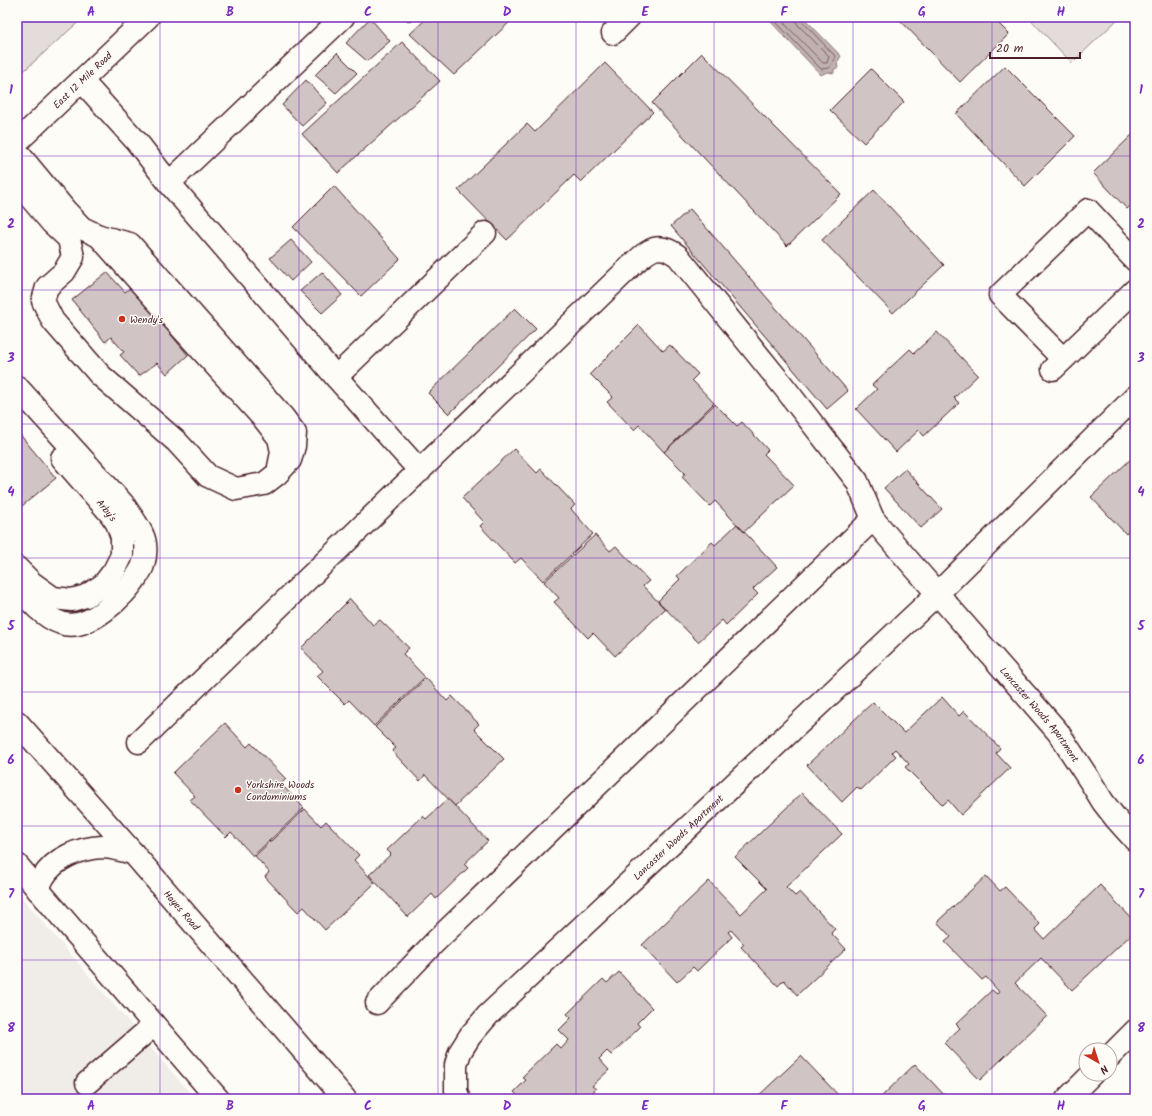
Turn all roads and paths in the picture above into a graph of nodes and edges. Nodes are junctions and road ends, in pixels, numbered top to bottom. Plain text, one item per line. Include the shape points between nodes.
1 (148, 17) edge
2 (342, 17) edge
3 (630, 17) edge
4 (613, 33) dead end
5 (82, 81) junction
6 (17, 142) edge
7 (17, 152) edge
8 (17, 182) edge
9 (169, 183) junction
10 (485, 233) dead end
11 (1135, 260) edge
12 (1135, 290) edge
13 (336, 377) junction
14 (17, 387) edge
15 (1135, 397) edge
16 (17, 406) edge
17 (420, 471) junction
18 (873, 519) junction
19 (17, 568) edge
20 (17, 586) edge
21 (937, 594) junction
22 (18, 727) edge
23 (139, 742) dead end
24 (1135, 840) edge
25 (133, 854) junction
26 (24, 878) edge
27 (377, 1003) dead end
28 (154, 1025) junction
29 (1135, 1031) edge
30 (1118, 1048) edge
31 (1084, 1082) edge
32 (87, 1084) dead end
33 (218, 1099) edge
34 (345, 1099) edge
35 (459, 1099) edge
36 (1067, 1099) edge

1 - 5 street, East 12 Mile Road
2 - 9 street
3 - 4 street
5 - 6 street, East 12 Mile Road
5 - 9 street via 137,142
7 - 8 street via 82,228 99,236 130,244 283,417 295,433 294,446 290,460 277,474 264,484 236,489 208,476 177,442 100,375 53,321 43,301 48,287 64,272 73,257 69,239
9 - 13 street
10 - 13 street
11 - 12 street via 1088,210 1000,295 1058,364
13 - 17 street
14 - 20 street via 123,504 145,542 145,554 143,566 131,586 103,612 84,622 62,624 40,610
15 - 21 street, Lancaster Woods Apartment
16 - 19 street, Arby's via 110,513 122,536 122,555 103,585 86,596 72,600 53,598
17 - 18 street via 636,261 647,252 658,248 668,249 678,256 839,457 857,481
17 - 23 street
18 - 21 street
18 - 27 street via 435,942
21 - 24 street, Lancaster Woods Apartment via 1058,732 1103,802
21 - 35 street, Lancaster Woods Apartment via 488,1015 460,1052 456,1065 456,1091
22 - 25 street, Hayes Road
25 - 26 street via 103,847 87,848 61,860 42,878
25 - 34 street, Hayes Road
26 - 28 street
28 - 32 street
28 - 33 street
29 - 30 street
31 - 36 street

